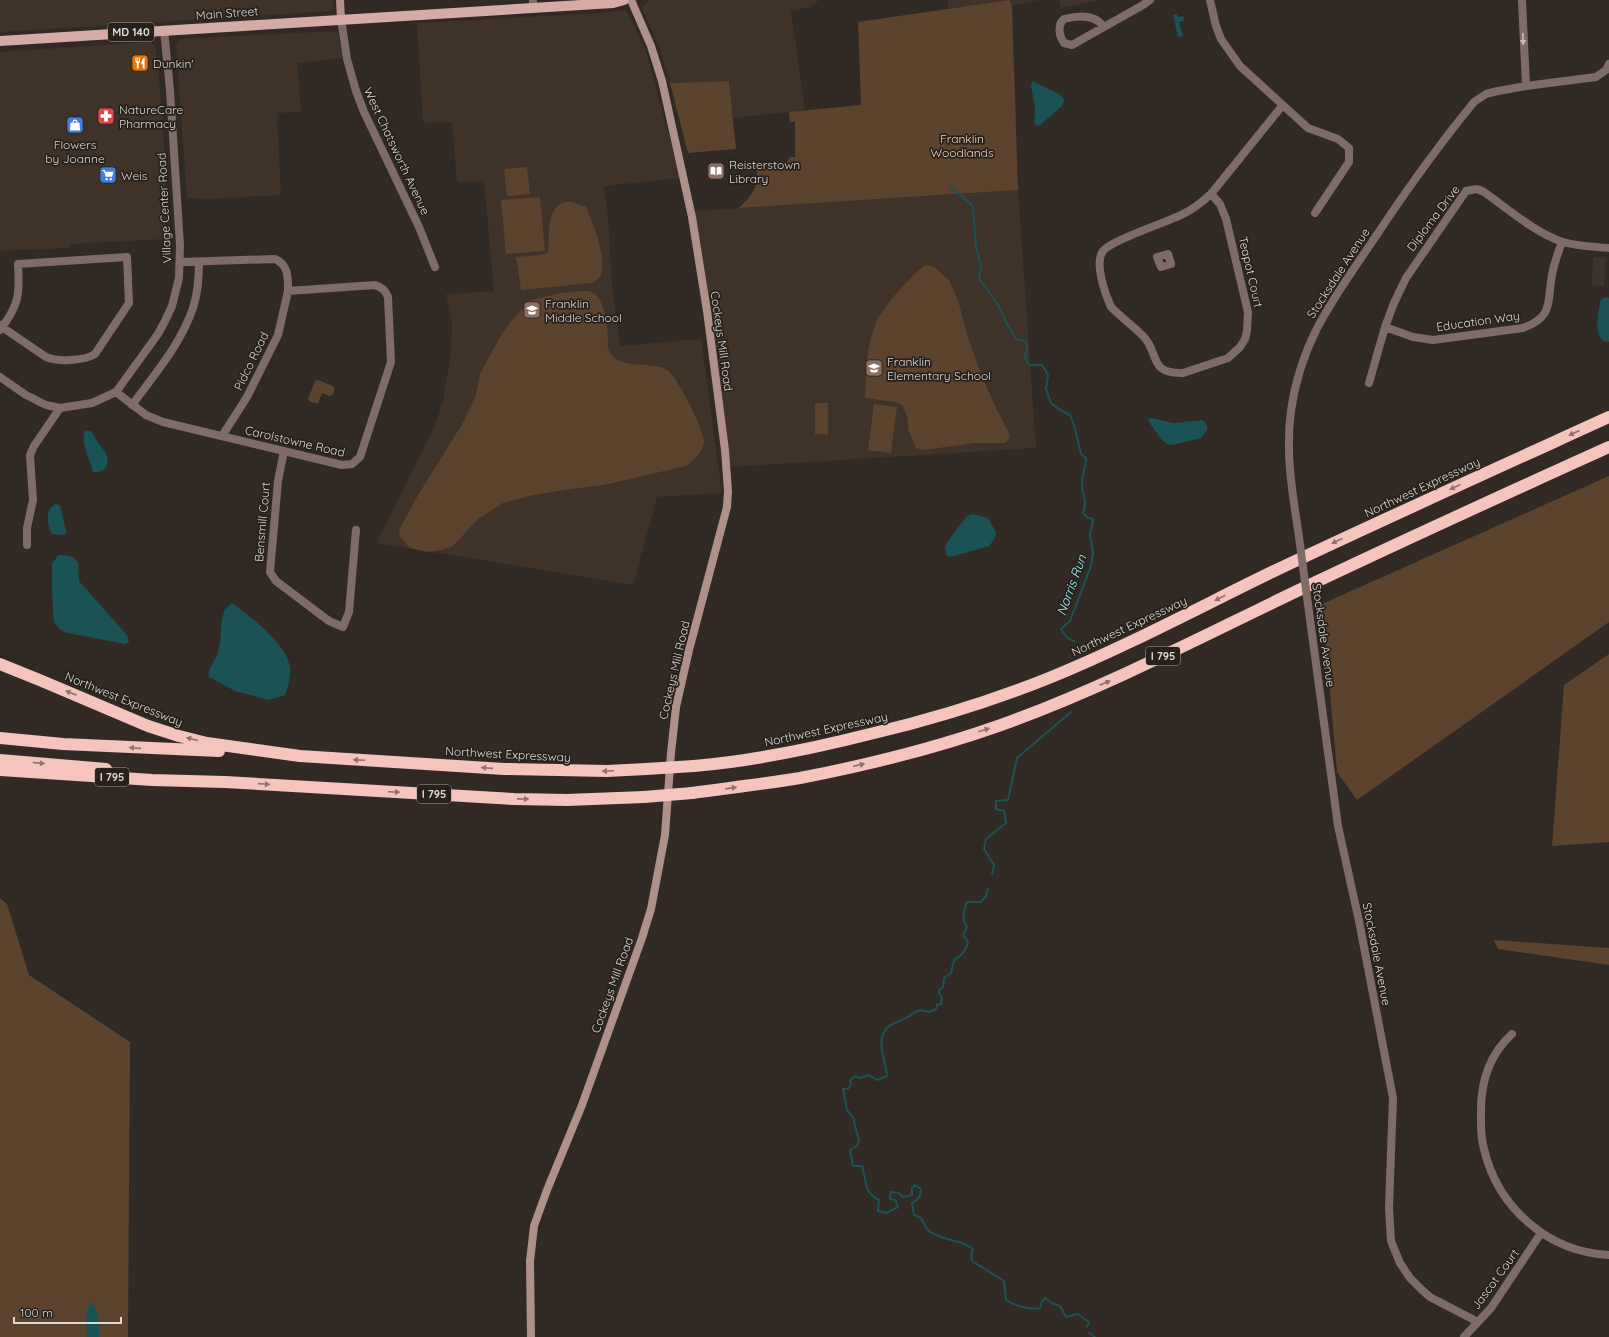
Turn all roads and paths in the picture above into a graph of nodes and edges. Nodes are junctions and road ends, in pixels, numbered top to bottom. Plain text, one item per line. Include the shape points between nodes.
1 (340, 0) edge
2 (624, 0) edge
3 (631, 0) edge
4 (1150, 0) edge
5 (1210, 0) edge
6 (1522, 0) edge
7 (533, 3) edge
8 (341, 19) junction
9 (1104, 27) junction
10 (164, 30) junction
11 (0, 41) edge
12 (1609, 64) edge
13 (1526, 86) junction
14 (1282, 106) junction
15 (1211, 194) junction
16 (1315, 213) dead end
17 (1562, 242) junction
18 (1609, 248) edge
19 (180, 262) junction
20 (199, 262) junction
21 (435, 267) dead end
22 (288, 291) junction
23 (1, 327) edge
24 (1385, 327) junction
25 (0, 377) edge
26 (1369, 383) dead end
27 (116, 392) junction
28 (132, 405) junction
29 (60, 408) junction
30 (1609, 417) edge
31 (222, 436) junction
32 (1609, 447) edge
33 (284, 451) junction
34 (356, 530) dead end
35 (27, 545) dead end
36 (0, 664) edge
37 (0, 738) edge
38 (300, 756) junction
39 (0, 760) edge
40 (0, 770) edge
41 (225, 782) junction
42 (1512, 1034) dead end
43 (1541, 1233) junction
44 (1609, 1255) edge
45 (1478, 1322) junction
46 (531, 1337) edge
47 (1464, 1337) edge

1 - 8 street
2 - 7 main road, Main Street / MD 140 via 613,3
3 - 46 street, Cockeys Mill Road via 651,46 662,81 692,217 707,311 724,450 728,485 727,507 676,705 665,835 651,909 582,1105 546,1190 534,1226 530,1261
4 - 9 street
5 - 14 street via 1216,26 1227,49 1240,66
6 -> 13 street
7 - 8 main road, Main Street / MD 140
8 - 10 main road, Main Street / MD 140
8 - 21 street, West Chatsworth Avenue via 347,59 356,91
9 - 9 street via 1072,44 1064,43 1059,29 1064,19 1089,17 1100,20
10 - 11 main road, Main Street / MD 140
10 - 19 street, Village Center Road
12 - 13 street, Stocksdale Avenue via 1606,70 1596,76
13 - 45 street, Stocksdale Avenue, bridge via 1486,94 1474,102 1402,197 1320,321 1298,374 1290,426 1290,467 1338,826 1359,921 1392,1098 1389,1207 1391,1241 1400,1263 1422,1290 1430,1297
14 - 15 street, Teapot Court
14 - 16 street via 1308,128 1338,139 1349,148 1349,162
15 - 15 street, Teapot Court via 1192,210 1109,246 1100,261 1101,275 1111,306 1144,337 1158,365 1175,373 1183,373 1228,358 1240,347 1247,331 1248,312 1226,219 1220,204
17 - 18 street, Diploma Drive
17 - 24 street, Education Way via 1554,265 1549,304 1540,320 1531,325 1433,340 1413,337
17 - 24 street, Diploma Drive via 1484,192 1476,189 1466,191 1406,278
19 - 20 street
19 - 27 street, Village Center Road via 176,292 166,319
20 - 22 street via 276,258 286,268
20 - 28 street via 197,293 185,328
22 - 31 street, Pidco Road via 278,335 247,397
22 - 33 street, Carolstowne Road via 375,285 382,287 388,297 391,357 385,383 360,457 356,461 342,465
23 - 23 street via 13,311 18,298 18,264 128,258 129,303 95,354 90,357 51,359
24 - 26 street, Diploma Drive
25 - 29 street via 37,401
27 - 28 street, Carolstowne Road
27 - 29 street via 92,404
28 - 31 street, Carolstowne Road via 155,420
29 - 35 street via 30,455 33,500 27,528
30 -> 38 highway, Northwest Expressway / I 795, bridge via 1049,678 942,715 827,746 723,763 607,771 504,769
31 - 33 street, Carolstowne Road
41 -> 32 highway, I 795, bridge via 514,799 644,797 799,778 917,751 1000,725 1120,676 1350,566
33 - 34 street, Bensmill Court via 278,481 270,572 276,581 329,621 343,627 349,612
38 -> 36 highway, Northwest Expressway / I 795 via 207,743 179,736
38 -> 37 highway via 63,744
39 -> 41 highway
40 - 41 highway, I 795
42 - 43 street via 1493,1056 1487,1072 1481,1103 1483,1148 1502,1194 1512,1207
43 - 44 street via 1559,1243 1583,1251
43 - 45 street, Jascot Court via 1491,1308
45 - 47 street, Jascot Court

